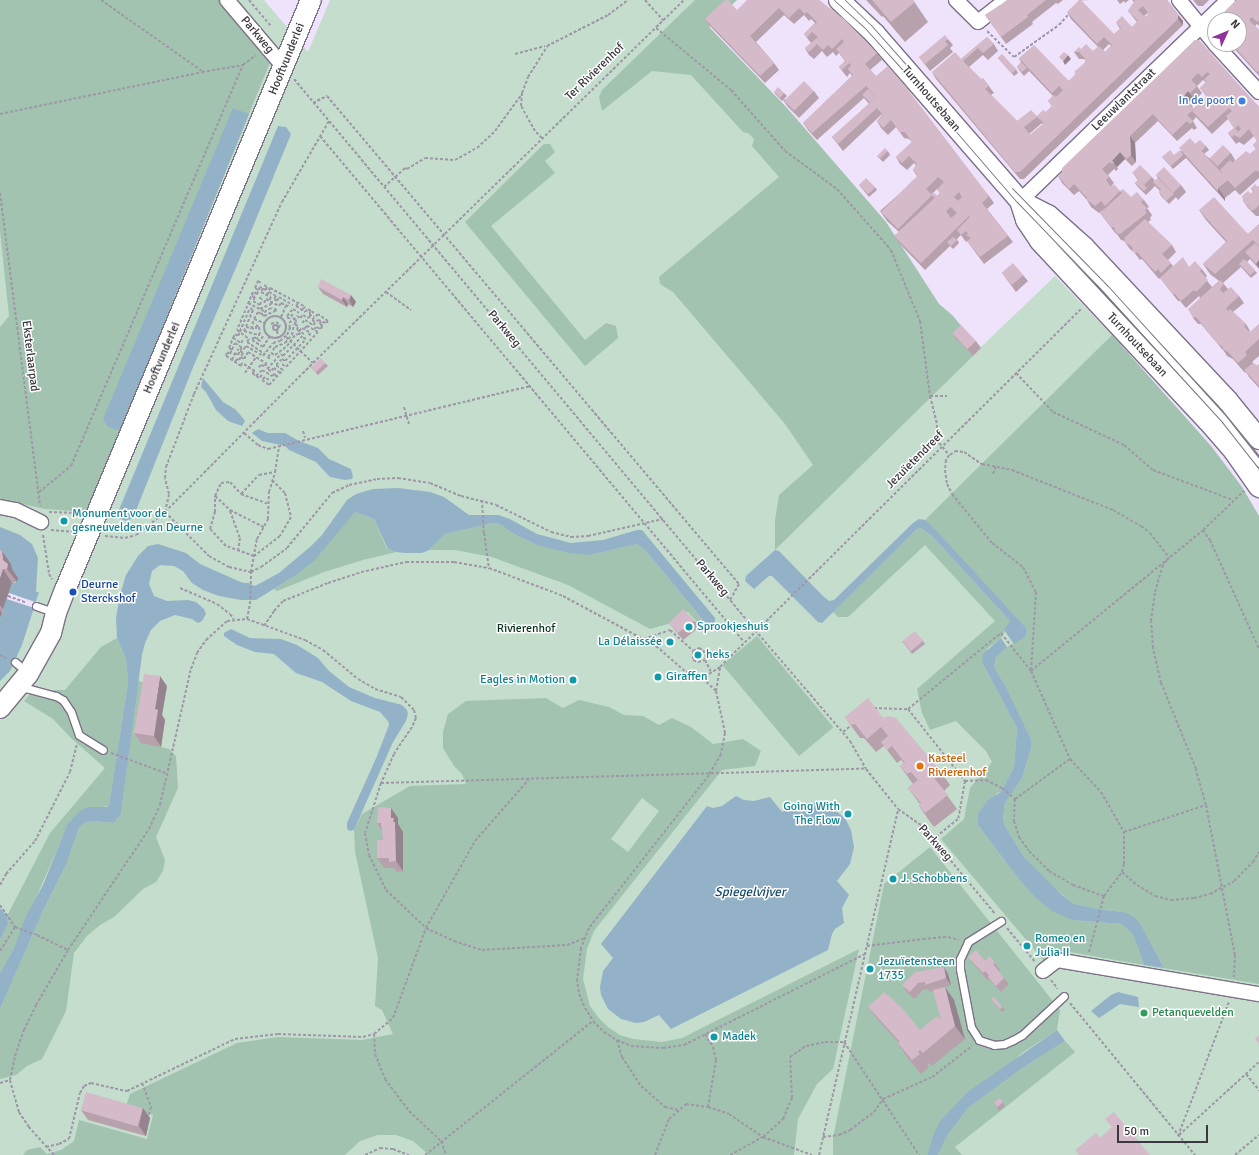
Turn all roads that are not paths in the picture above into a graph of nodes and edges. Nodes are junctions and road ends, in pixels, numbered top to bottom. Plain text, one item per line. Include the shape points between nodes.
1 (227, 0) edge
2 (839, 0) edge
3 (957, 0) edge
4 (1006, 0) edge
5 (1178, 0) edge
6 (1228, 0) edge
7 (306, 3) edge
8 (1200, 27) junction
9 (1207, 35) edge
10 (1222, 52) edge
11 (283, 66) junction
12 (1259, 92) edge
13 (1020, 200) junction
14 (1259, 439) edge
15 (1257, 477) edge
16 (0, 507) edge
17 (41, 517) road end
18 (36, 606) road end
19 (56, 613) junction
20 (21, 673) junction
21 (0, 708) edge
22 (103, 750) road end
23 (1001, 921) road end
24 (1043, 971) road end
25 (1259, 994) edge
26 (1064, 996) road end

1 - 11 street, Parkweg
2 - 13 main road, Turnhoutsebaan via 882,42
3 - 4 street via 978,22
5 - 8 street
6 - 8 street, Leeuwlantstraat
7 - 11 main road, Hooftvunderlei
8 - 9 street
8 - 13 street, Leeuwlantstraat
10 - 12 street
11 - 19 main road, Hooftvunderlei via 96,535
13 - 14 main road, Turnhoutsebaan via 1048,215 1084,247 1228,401
13 - 15 main road, Turnhoutsebaan via 1026,220 1040,241
16 - 17 street
18 - 19 lane
19 - 20 main road, Hooftvunderlei via 51,633
20 - 21 main road, Hooftvunderlei
20 - 22 lane via 26,688 63,700 71,712 79,735
23 - 26 lane via 968,942 960,959 971,1027 979,1040 986,1044 1004,1044 1022,1035
24 - 25 street via 1057,960

